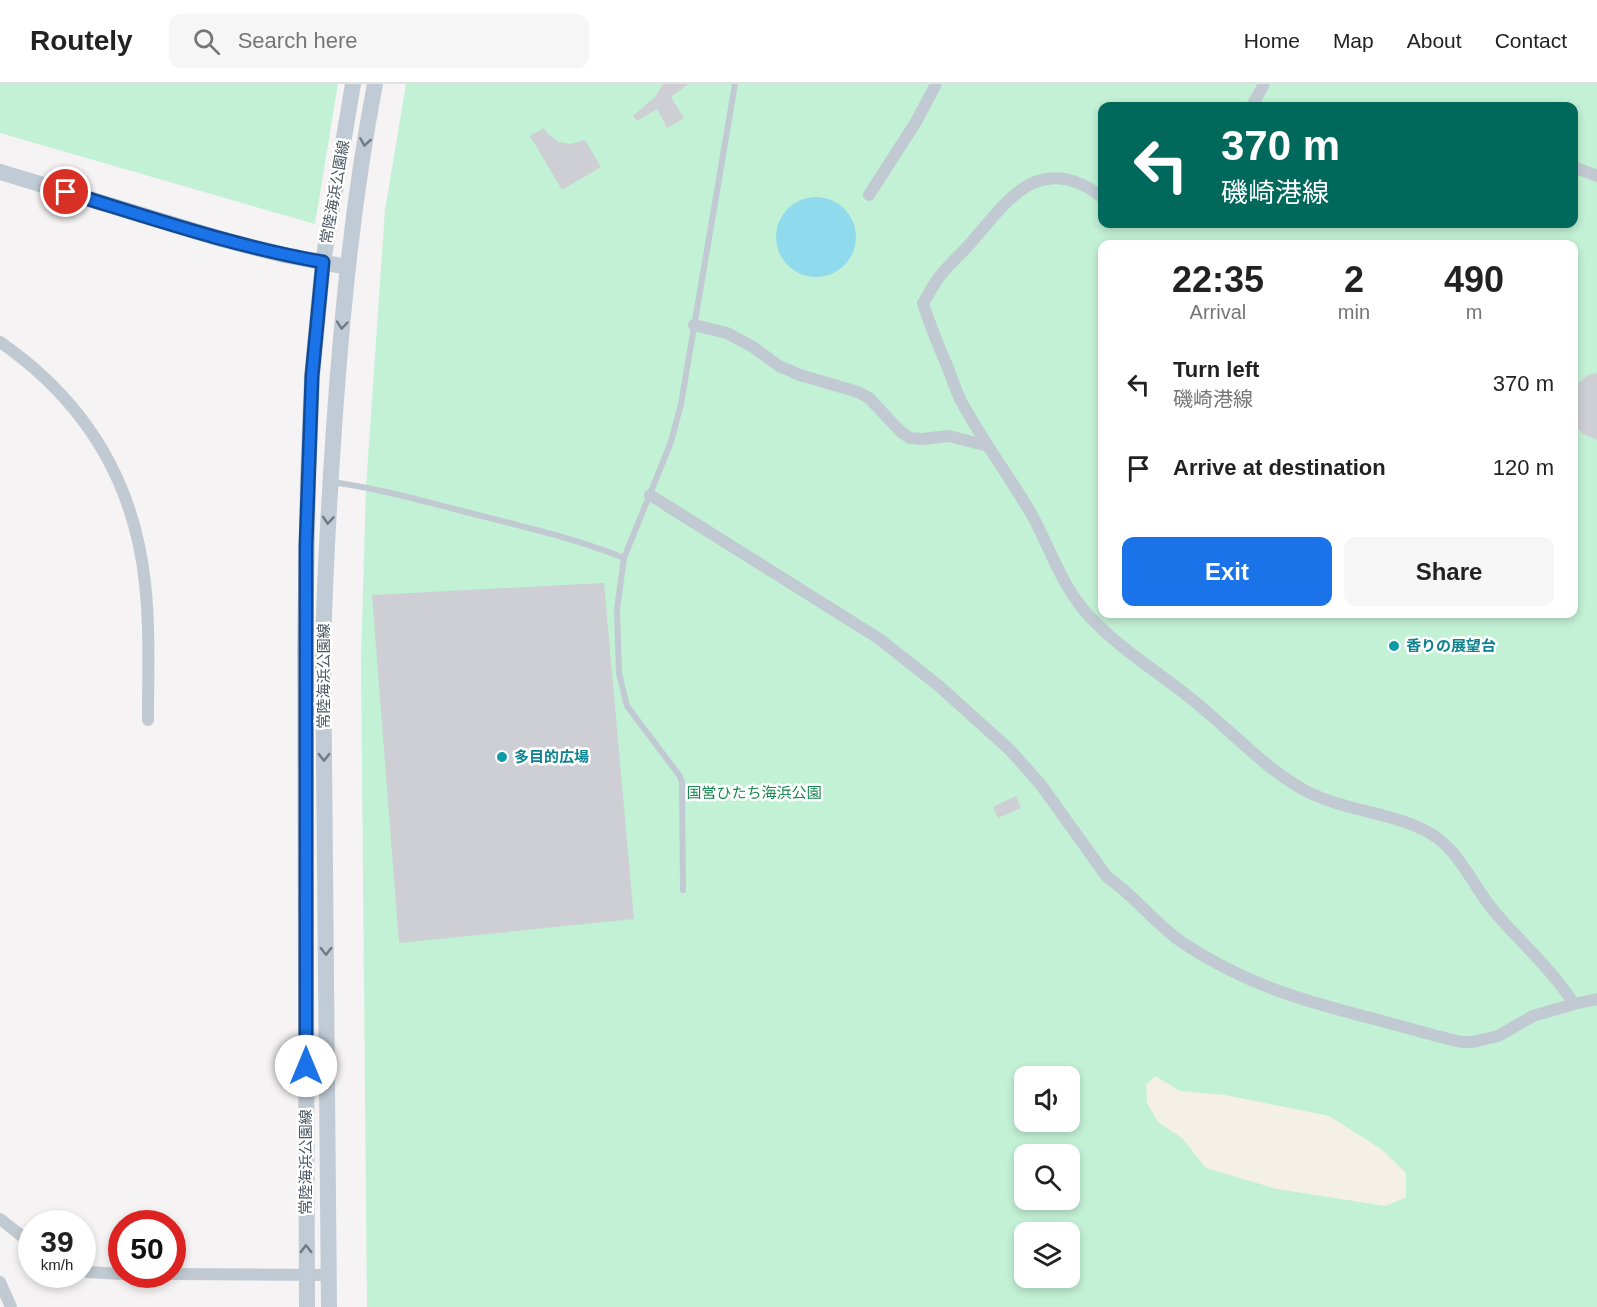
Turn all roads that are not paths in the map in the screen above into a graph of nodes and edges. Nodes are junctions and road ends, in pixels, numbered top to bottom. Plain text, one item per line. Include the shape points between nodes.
1 (353, 84) edge
2 (375, 84) edge
3 (735, 84) edge
4 (936, 84) edge
5 (1264, 84) edge
6 (1254, 102) edge
7 (1578, 169) edge
8 (0, 172) edge
9 (1597, 176) edge
10 (1098, 194) edge
11 (869, 195) dead end
12 (323, 262) junction
13 (347, 267) junction
14 (694, 326) junction
15 (0, 342) edge
16 (988, 446) junction
17 (330, 481) junction
18 (650, 495) junction
19 (624, 558) junction
20 (148, 720) dead end
21 (683, 890) dead end
22 (1597, 999) edge
23 (1574, 1004) junction
24 (0, 1219) edge
25 (18, 1233) edge
26 (186, 1274) edge
27 (306, 1275) junction
28 (328, 1275) junction
29 (0, 1282) edge
30 (11, 1307) edge
31 (307, 1307) edge
32 (329, 1307) edge

1 - 12 main road, 常陸海浜公園線
2 -> 13 main road, 常陸海浜公園線
3 - 14 lane
4 - 11 street
5 - 6 street
7 - 9 street
8 - 12 main road via 221,239
10 - 16 street via 1075,181 1061,179 1039,181 1024,188 946,268 923,303 961,400
12 - 13 main road
27 -> 12 main road, 常陸海浜公園線 via 306,558 312,376
13 -> 17 main road, 常陸海浜公園線
14 - 16 street via 727,333 800,375 858,392 910,438 949,436
14 - 18 lane via 681,404
15 - 20 street via 43,375 73,406 97,437 130,507 146,583
16 - 23 street via 1033,517 1065,584 1112,638 1282,775 1309,792 1410,823 1441,840 1480,895 1551,972
17 - 19 lane via 551,532
17 -> 28 main road, 常陸海浜公園線 via 323,647
18 - 19 lane
18 - 23 street via 878,638 939,686 1010,750 1041,785 1107,877 1182,942 1247,980 1289,996 1461,1042 1498,1036 1533,1016
19 - 21 lane via 617,609 619,673 627,706 682,782
22 - 23 street
24 - 25 street
26 - 27 street
27 - 28 street
27 - 31 main road, 常陸海浜公園線
28 - 32 main road, 常陸海浜公園線
29 - 30 street

